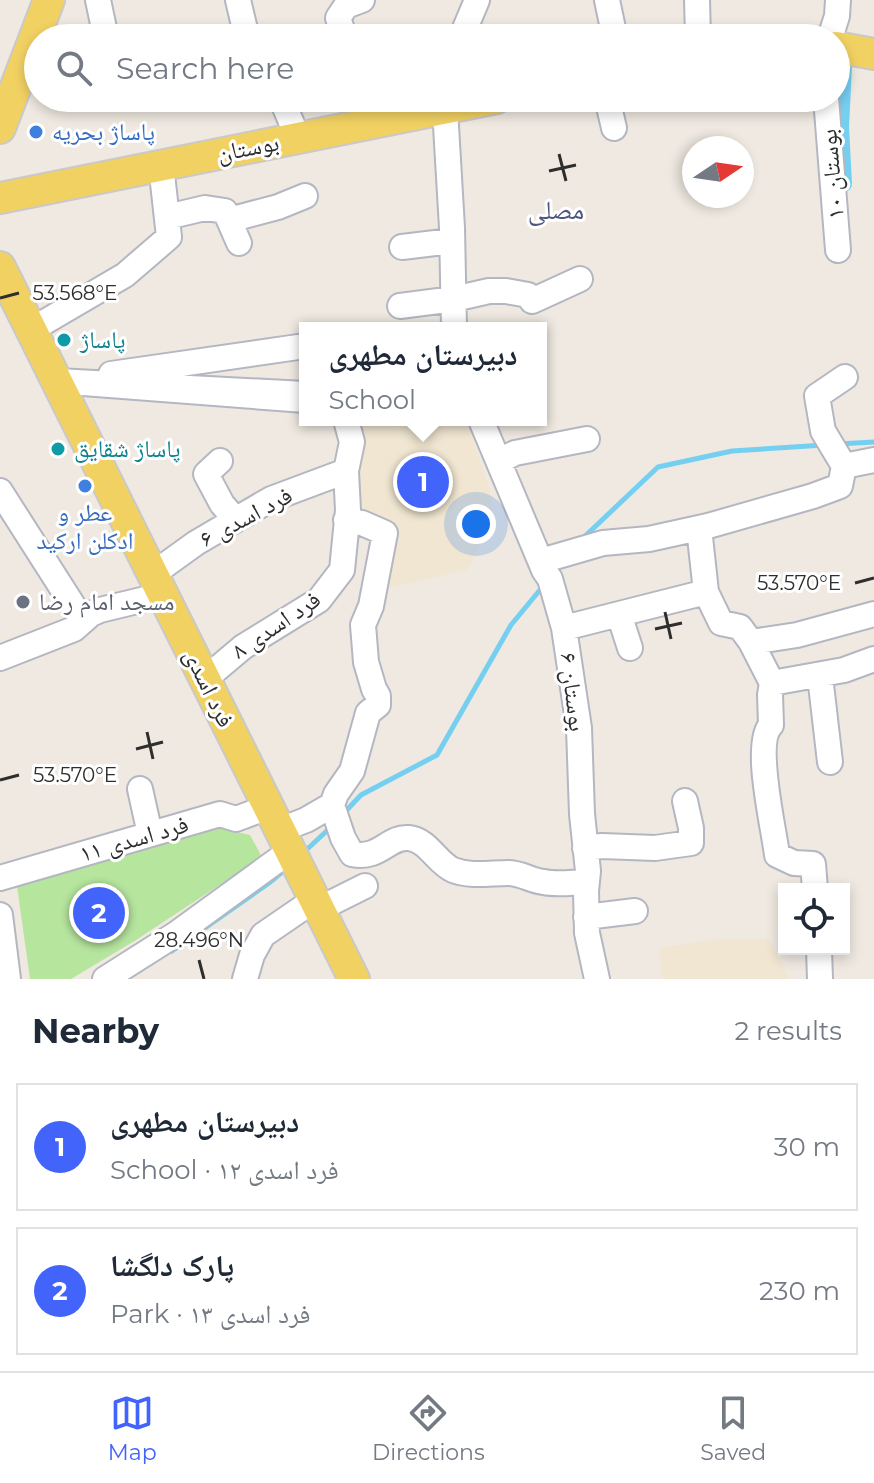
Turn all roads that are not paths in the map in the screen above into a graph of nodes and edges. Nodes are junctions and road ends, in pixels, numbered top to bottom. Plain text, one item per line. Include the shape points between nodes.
1 (49, 0) edge
2 (98, 0) edge
3 (238, 0) edge
4 (362, 0) edge
5 (477, 0) edge
6 (607, 0) edge
7 (697, 0) edge
8 (838, 0) edge
9 (40, 24) edge
10 (103, 24) edge
11 (243, 24) edge
12 (340, 24) edge
13 (467, 24) edge
14 (612, 24) edge
15 (698, 24) edge
16 (834, 24) edge
17 (850, 50) edge
18 (874, 54) edge
19 (24, 65) edge
20 (287, 112) edge
21 (361, 112) edge
22 (447, 112) edge
23 (610, 112) edge
24 (827, 112) edge
25 (0, 128) edge
26 (614, 128) dead end
27 (298, 138) junction
28 (161, 165) junction
29 (305, 196) dead end
30 (0, 198) edge
31 (229, 220) junction
32 (168, 227) junction
33 (452, 241) junction
34 (239, 243) dead end
35 (402, 247) dead end
36 (838, 250) dead end
37 (0, 267) edge
38 (580, 279) dead end
39 (454, 299) junction
40 (400, 306) dead end
41 (454, 322) edge
42 (31, 330) junction
43 (299, 347) edge
44 (845, 377) dead end
45 (57, 381) junction
46 (299, 405) edge
47 (348, 426) edge
48 (484, 426) edge
49 (587, 439) dead end
50 (874, 460) edge
51 (220, 461) dead end
52 (499, 461) junction
53 (844, 466) junction
54 (346, 471) junction
55 (0, 491) edge
56 (235, 519) junction
57 (346, 520) junction
58 (699, 528) junction
59 (541, 561) junction
60 (158, 584) junction
61 (706, 592) junction
62 (619, 614) junction
63 (874, 614) edge
64 (83, 621) junction
65 (564, 628) junction
66 (751, 642) junction
67 (630, 648) dead end
68 (0, 658) edge
69 (874, 659) edge
70 (820, 676) junction
71 (205, 679) junction
72 (772, 683) junction
73 (830, 762) dead end
74 (140, 789) dead end
75 (685, 801) dead end
76 (332, 805) junction
77 (150, 834) junction
78 (284, 838) junction
79 (585, 848) junction
80 (0, 878) edge
81 (587, 882) junction
82 (815, 883) edge
83 (365, 886) dead end
84 (317, 905) junction
85 (635, 911) dead end
86 (0, 915) edge
87 (586, 917) junction
88 (819, 955) edge
89 (8, 979) edge
90 (105, 979) edge
91 (245, 979) edge
92 (354, 979) edge
93 (597, 979) edge
94 (820, 979) edge

1 - 9 main road
2 - 10 street
3 - 11 street
4 - 12 street via 346,6
5 - 13 street
6 - 14 street
7 - 15 street
8 - 16 street
17 - 18 main road
19 - 25 main road
20 - 27 street
21 - 27 main road, بوستان
22 - 33 street
23 - 26 street
24 - 36 street, بوستان ۱۰
27 - 28 main road, بوستان
28 - 30 main road, بوستان
28 - 32 street
29 - 31 street
31 - 32 street via 225,211 205,208
31 - 34 street
32 - 42 street via 125,275
33 - 35 street
33 - 39 street
37 - 42 main road, فرد اسدی
38 - 39 street via 532,301 528,295 506,291
39 - 40 street
39 - 41 street
42 - 45 main road, فرد اسدی
43 - 45 street
44 - 53 street via 817,396 823,431
45 - 46 street
45 - 60 main road, فرد اسدی
47 - 54 street, فرد اسدی ۸ via 352,442
48 - 52 street, بوستان ۶
49 - 52 street
50 - 53 street
51 - 56 street via 206,474
52 - 59 street, بوستان ۶
53 - 58 street via 840,486
54 - 56 street, فرد اسدی ۶ via 271,499 264,515
54 - 57 street, فرد اسدی ۸
55 - 64 street
56 - 60 street, فرد اسدی ۶
57 - 71 street, فرد اسدی ۸ via 342,570 334,584
57 - 76 street via 385,533 363,625 378,705 368,713 352,771
58 - 59 street via 603,543
58 - 61 street
59 - 65 street, بوستان ۶
60 - 64 street
60 - 71 main road, فرد اسدی
61 - 62 street
61 - 66 street via 721,623 740,627
62 - 65 street
62 - 67 street
63 - 66 street
64 - 68 street
65 - 79 street, بوستان ۶ via 579,728
66 - 72 street
69 - 70 street
70 - 72 street
70 - 73 street
71 - 78 main road, فرد اسدی
72 - 82 street via 771,725 764,748 777,855 813,864
74 - 77 street
75 - 79 street via 691,843
76 - 78 street
76 - 81 street via 352,854 363,856 409,838 457,872 524,875 552,884
77 - 78 street, فرد اسدی ۱۱ via 220,814
77 - 80 street, فرد اسدی ۱۱
78 - 84 main road, فرد اسدی
78 - 90 street via 176,934
79 - 81 street, بوستان ۶
81 - 87 street, بوستان ۶
83 - 84 street
84 - 91 street via 263,935
84 - 92 main road, فرد اسدی
85 - 87 street
86 - 89 street
87 - 93 street, بوستان ۶
88 - 94 street

